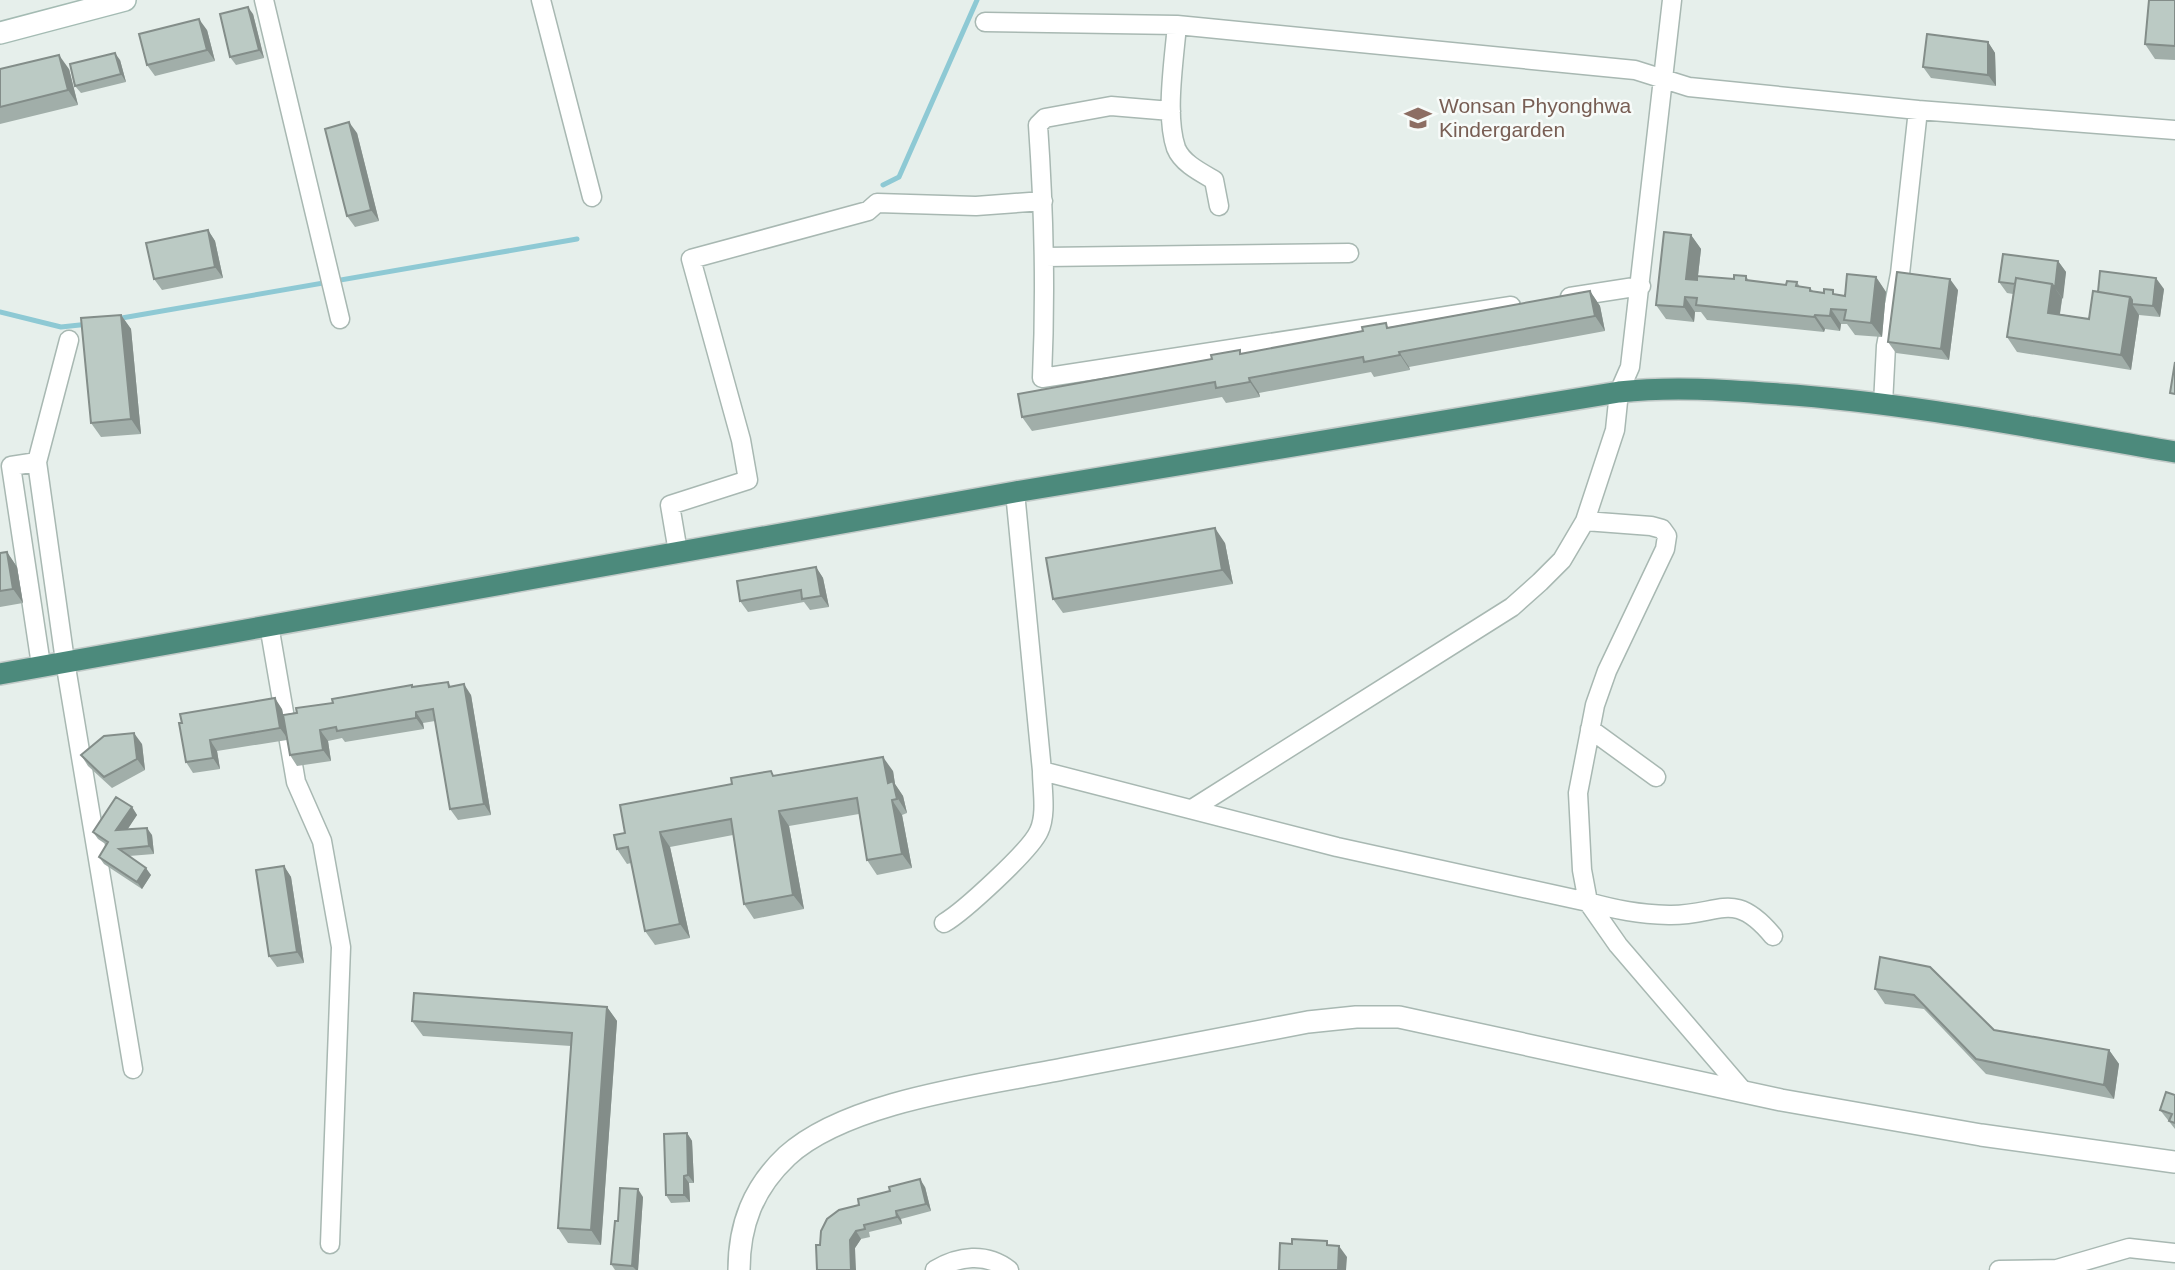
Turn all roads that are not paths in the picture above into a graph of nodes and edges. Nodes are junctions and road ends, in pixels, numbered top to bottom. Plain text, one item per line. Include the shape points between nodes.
1 (125, 0) edge
2 (264, 0) edge
3 (541, 0) edge
4 (1672, 0) edge
5 (985, 22) dead end
6 (1177, 25) junction
7 (0, 33) edge
8 (1664, 80) junction
9 (1918, 110) junction
10 (1171, 111) junction
11 (2175, 130) edge
12 (592, 197) dead end
13 (1043, 201) junction
14 (1219, 206) dead end
15 (1349, 253) dead end
16 (1045, 257) junction
17 (1641, 286) junction
18 (1559, 299) edge
19 (1532, 303) edge
20 (340, 319) dead end
21 (69, 340) dead end
22 (1619, 392) junction
23 (1883, 404) junction
24 (2175, 452) edge
25 (37, 462) junction
26 (1015, 492) junction
27 (1585, 522) junction
28 (678, 552) junction
29 (269, 625) junction
30 (65, 661) junction
31 (41, 665) junction
32 (0, 674) edge
33 (1590, 729) junction
34 (1042, 771) junction
35 (1656, 777) dead end
36 (1192, 809) junction
37 (1588, 902) junction
38 (944, 923) dead end
39 (1773, 936) dead end
40 (133, 1069) dead end
41 (1745, 1093) junction
42 (2175, 1162) edge
43 (330, 1244) dead end
44 (2175, 1253) edge
45 (739, 1270) edge
46 (935, 1270) edge
47 (1009, 1270) edge
48 (1999, 1270) edge
49 (2046, 1270) edge

1 - 7 street
2 - 20 street
3 - 12 street
4 - 8 street
5 - 6 street
6 - 8 street via 1635,70
6 - 10 street
8 - 9 street via 1689,87
8 - 17 street
9 - 11 street
9 - 23 street via 1900,274 1886,346
10 - 13 street via 1111,106 1045,117 1038,125
10 - 14 street via 1177,149 1191,166 1214,180
13 - 16 street
13 - 28 street via 976,206 877,203 868,211 691,259 748,480 670,505
15 - 16 street
16 - 19 street via 1042,378
17 - 18 street
17 - 22 street via 1630,367
21 - 25 street
22 - 23 highway via 1693,387
22 - 26 highway
22 - 27 street via 1615,430
23 - 24 highway
25 - 30 street
25 - 31 street via 11,466
26 - 28 highway
26 - 34 street
27 - 33 street via 1651,526 1662,528 1667,536 1657,568 1607,671
27 - 36 street via 1562,561 1512,607
28 - 29 highway
29 - 30 highway
29 - 43 street via 296,782 322,841 341,947
30 - 31 highway
30 - 40 street
31 - 32 highway
33 - 35 street
33 - 37 street via 1578,793 1581,870
34 - 36 street
34 - 38 street via 1042,815 1033,841
36 - 37 street via 1337,848
37 - 39 street via 1625,912 1672,915 1741,909 1757,917
37 - 41 street via 1618,945
41 - 42 street via 1981,1135
41 - 45 street via 1399,1017 1308,1022 925,1096 853,1118 818,1134 767,1178 751,1205 739,1241
44 - 49 street via 2129,1248
46 - 47 street via 969,1257 999,1262
48 - 49 street

